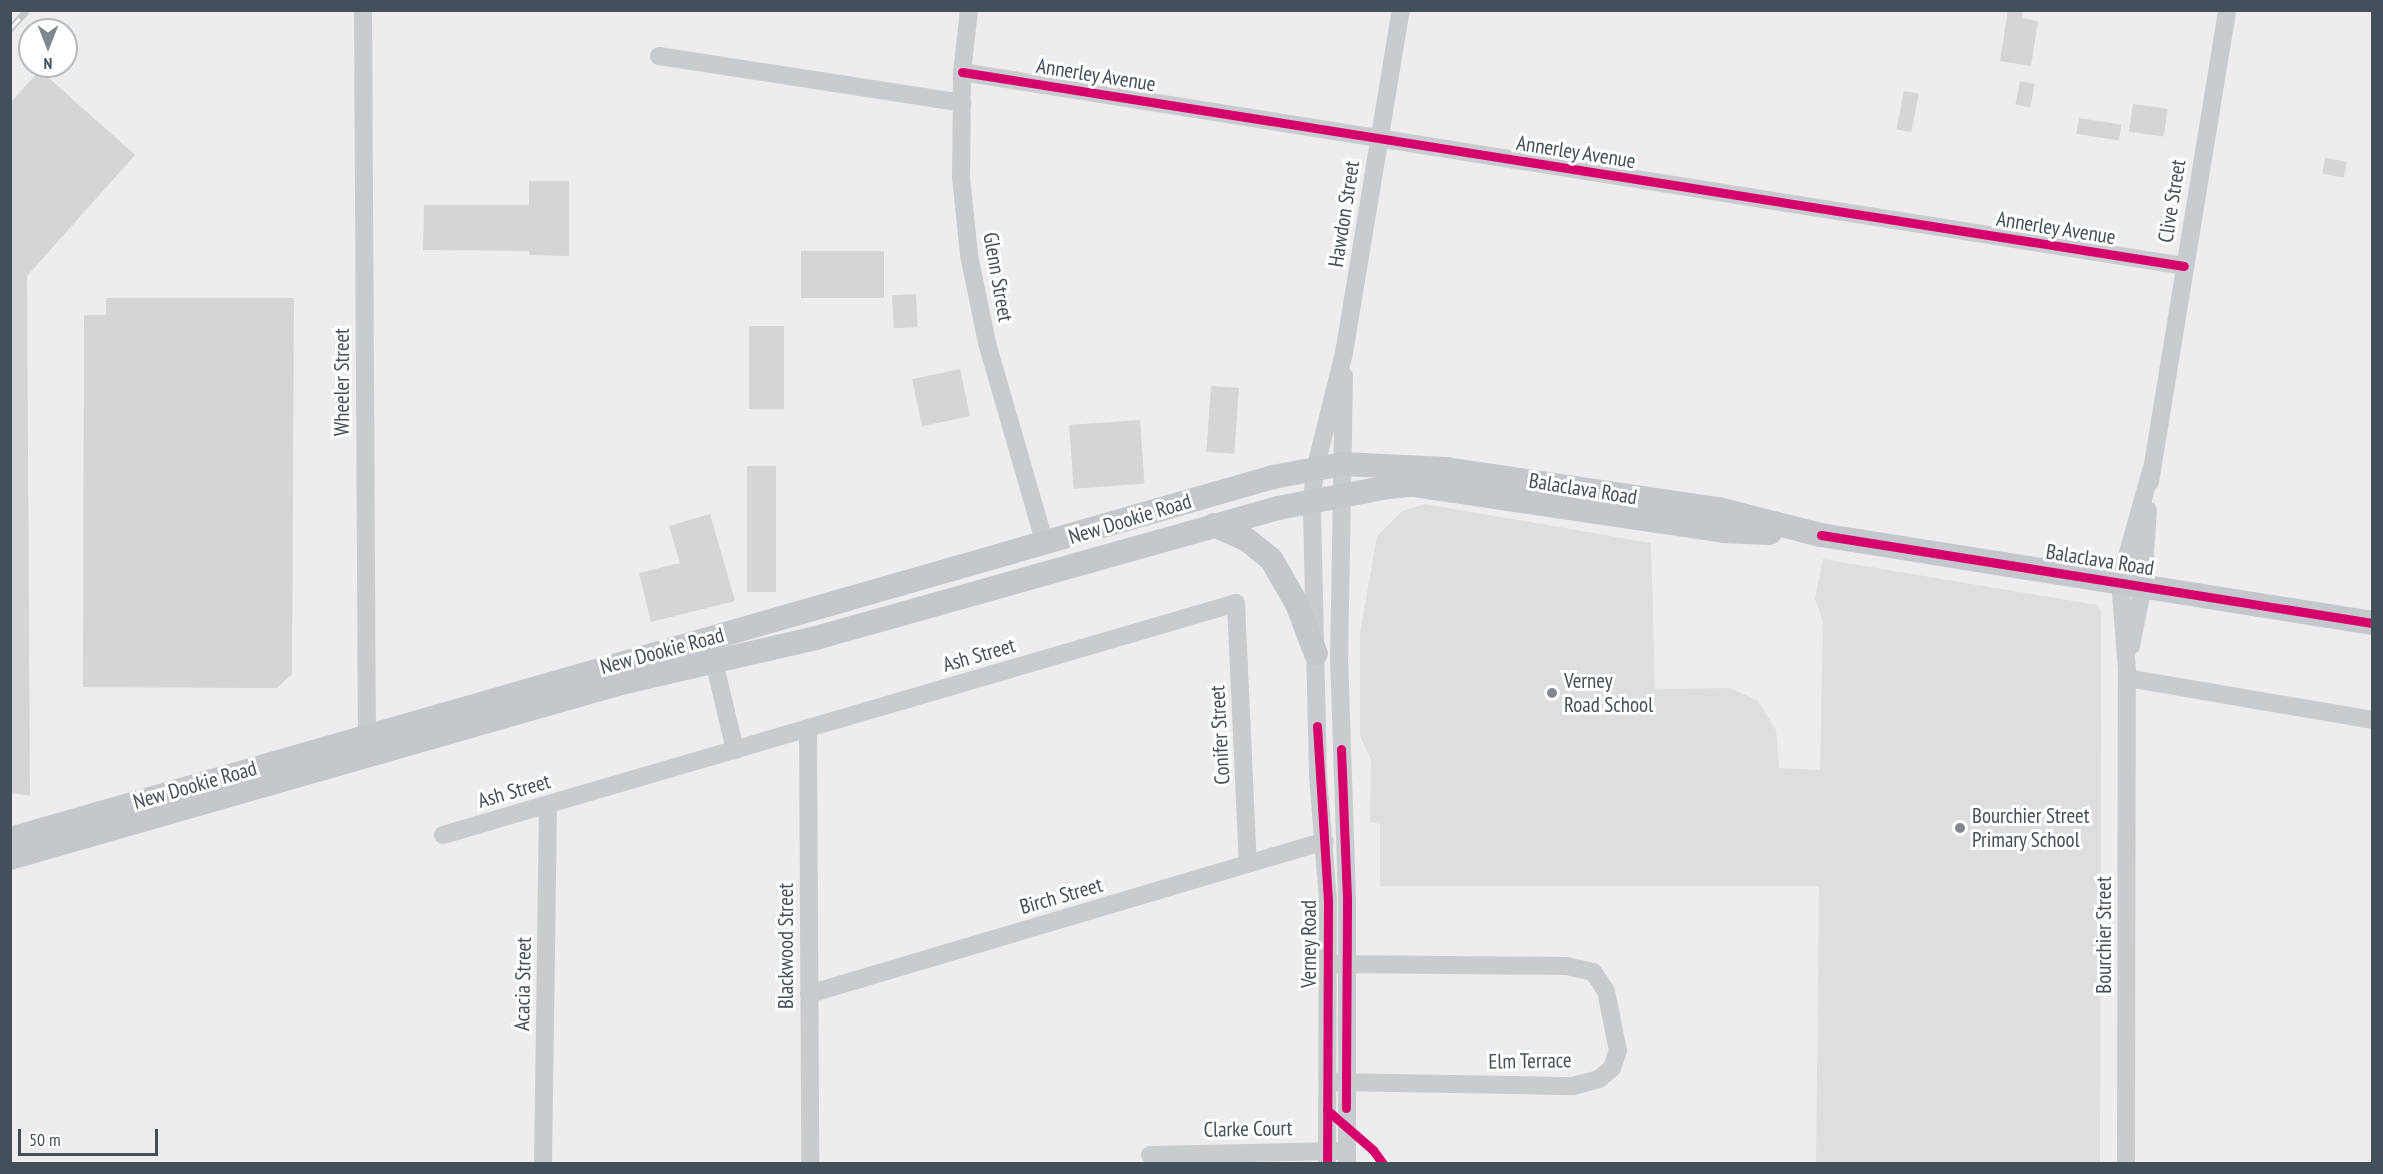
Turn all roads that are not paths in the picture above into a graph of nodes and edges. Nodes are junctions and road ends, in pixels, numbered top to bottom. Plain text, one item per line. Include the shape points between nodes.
1 (363, 10) edge
2 (969, 10) edge
3 (1401, 10) edge
4 (2227, 10) edge
5 (659, 56) dead end
6 (962, 72) junction
7 (962, 103) junction
8 (1380, 139) junction
9 (2184, 266) junction
10 (1344, 353) junction
11 (1343, 464) junction
12 (1315, 470) junction
13 (1344, 496) junction
14 (1312, 502) junction
15 (1214, 525) junction
16 (1821, 536) junction
17 (1045, 544) junction
18 (2131, 583) junction
19 (1236, 603) joint
20 (2373, 623) edge
21 (708, 639) junction
22 (1316, 654) junction
23 (715, 663) junction
24 (2127, 674) junction
25 (2373, 720) edge
26 (808, 728) junction
27 (367, 744) junction
28 (735, 750) junction
29 (548, 805) junction
30 (443, 835) dead end
31 (10, 839) edge
32 (1325, 842) junction
33 (10, 858) edge
34 (1248, 864) junction
35 (1327, 964) junction
36 (1346, 964) junction
37 (809, 994) junction
38 (1327, 1082) junction
39 (1346, 1082) junction
40 (1150, 1155) dead end
41 (1327, 1157) edge
42 (1347, 1157) edge
43 (543, 1164) edge
44 (810, 1164) edge
45 (2126, 1164) edge

1 - 27 street, Wheeler Street
2 - 6 street, Glenn Street
3 - 8 street, Hawdon Street
4 - 9 street, Clive Street
5 - 7 street
6 - 7 street, Glenn Street
6 - 8 street, Annerley Avenue
7 - 17 street, Glenn Street via 961,177 969,255 987,343
8 - 9 street, Annerley Avenue
8 - 10 street, Hawdon Street
9 - 18 street, Clive Street
10 - 11 street, Hawdon Street
10 - 12 street, Hawdon Street
11 - 12 main road, Balaclava Road
11 - 13 street, Hawdon Street
11 - 16 main road, Balaclava Road via 1446,469 1718,509
12 - 14 street, Hawdon Street
12 - 17 main road, New Dookie Road via 1273,477
13 - 14 main road, Balaclava Road
13 - 16 main road, Balaclava Road via 1413,485 1723,531
13 - 36 street, Verney Road via 1339,657
14 - 15 main road, New Dookie Road
14 - 22 street, Verney Road
15 - 22 main road via 1246,539 1271,559 1297,604
15 - 23 main road, New Dookie Road via 962,599
16 - 18 main road, Balaclava Road
17 - 21 main road, New Dookie Road
18 - 20 main road, Balaclava Road
18 - 24 street, Bourchier Street
19 - 26 street, Ash Street
19 - 34 street, Conifer Street
21 - 23 street
21 - 27 main road, New Dookie Road
22 - 32 street, Verney Road via 1318,775
23 - 27 main road, New Dookie Road
23 - 28 street
24 - 25 street
24 - 45 street, Bourchier Street
26 - 28 street, Ash Street
26 - 37 street, Blackwood Street
27 - 31 main road, New Dookie Road
27 - 33 main road, New Dookie Road
28 - 29 street, Ash Street
29 - 30 street, Ash Street
29 - 43 street, Acacia Street
32 - 34 street, Birch Street
32 - 35 street, Verney Road
34 - 37 street, Birch Street
35 - 36 street, Elm Terrace
35 - 38 street, Verney Road
36 - 39 street, Verney Road
36 - 39 street, Elm Terrace via 1568,966 1593,972 1606,991 1618,1051 1612,1068 1599,1079 1573,1086
37 - 44 street, Blackwood Street
38 - 39 street, Elm Terrace
38 - 41 street, Verney Road
39 - 42 street, Verney Road
40 - 41 street, Clarke Court
41 - 42 street, Clarke Court

